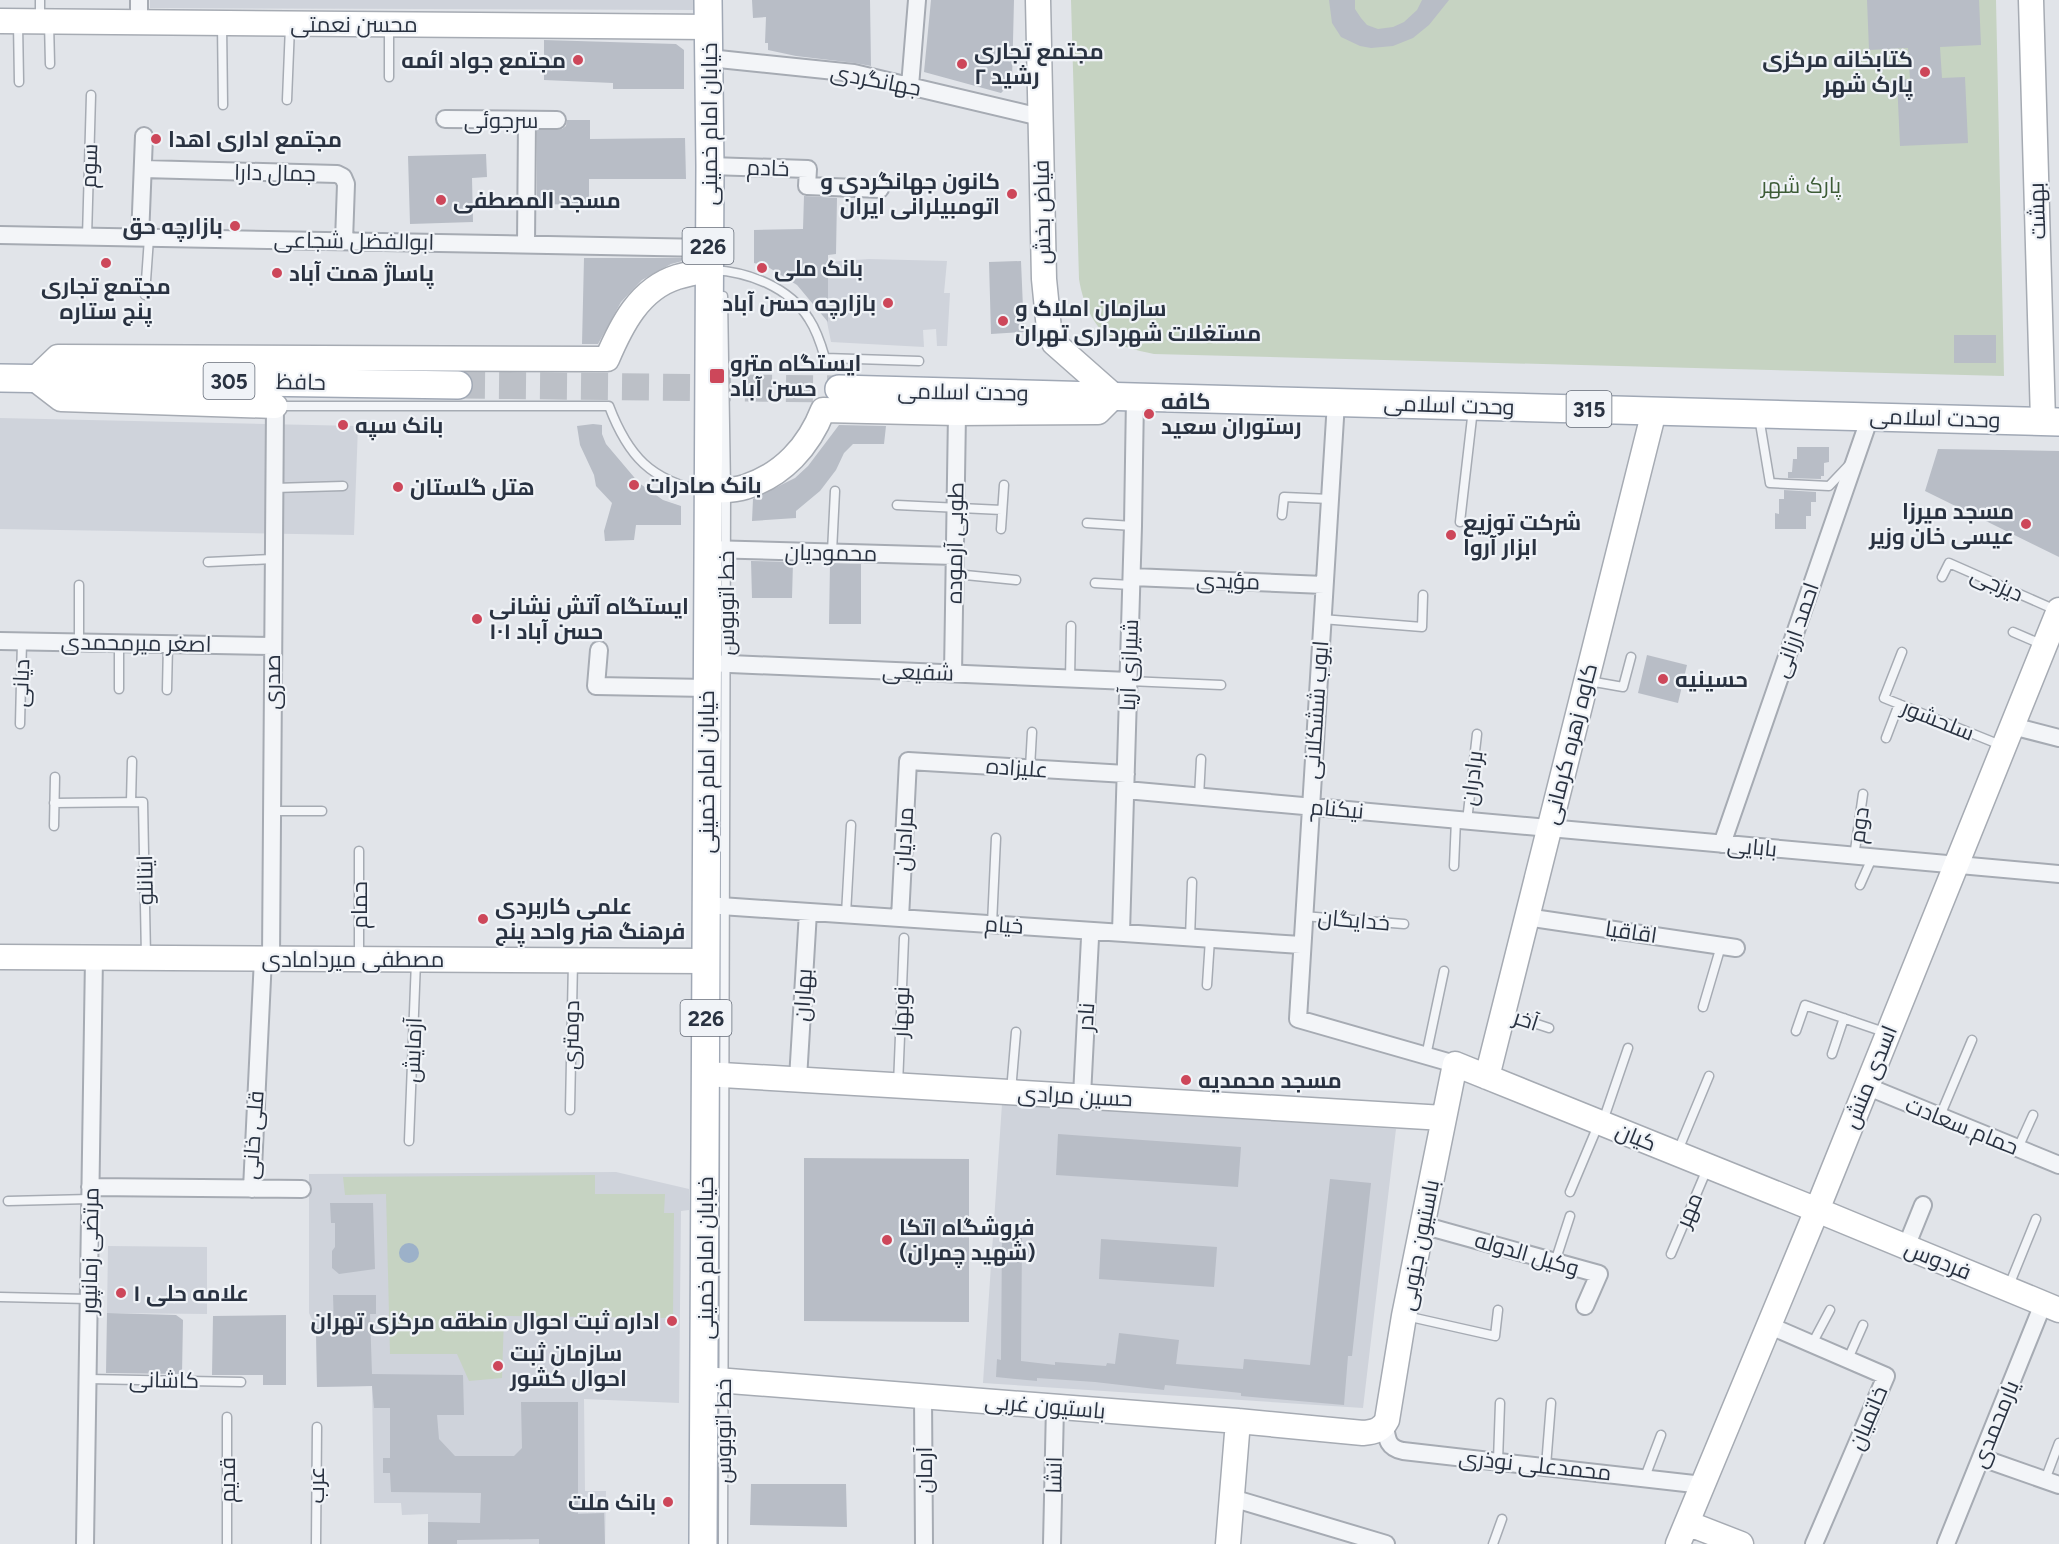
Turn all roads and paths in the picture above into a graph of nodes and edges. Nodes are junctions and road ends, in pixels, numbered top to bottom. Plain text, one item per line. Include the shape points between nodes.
1 (708, 0) edge
2 (717, 0) edge
3 (917, 0) edge
4 (1038, 0) edge
5 (2031, 0) edge
6 (139, 11) edge
7 (29, 17) edge
8 (222, 23) junction
9 (290, 23) junction
10 (389, 24) junction
11 (708, 27) junction
12 (709, 58) junction
13 (51, 64) dead end
14 (389, 77) dead end
15 (19, 82) dead end
16 (719, 84) dead end
17 (910, 86) junction
18 (91, 95) dead end
19 (287, 100) dead end
20 (223, 105) dead end
21 (1040, 117) junction
22 (445, 119) dead end
23 (527, 120) junction
24 (557, 120) dead end
25 (144, 136) dead end
26 (717, 167) junction
27 (143, 169) junction
28 (880, 189) dead end
29 (0, 236) edge
30 (87, 237) junction
31 (144, 238) junction
32 (344, 241) junction
33 (526, 244) junction
34 (717, 268) junction
35 (145, 295) dead end
36 (919, 361) dead end
37 (0, 378) edge
38 (34, 379) junction
39 (458, 385) tunnel mouth
40 (1124, 397) junction
41 (831, 399) junction
42 (1336, 402) junction
43 (275, 406) junction
44 (1473, 406) junction
45 (1654, 411) junction
46 (957, 413) junction
47 (1758, 414) junction
48 (1870, 417) junction
49 (2051, 422) edge
50 (1855, 459) junction
51 (1004, 485) dead end
52 (343, 486) dead end
53 (274, 488) junction
54 (717, 491) junction
55 (834, 491) dead end
56 (1330, 499) junction
57 (897, 505) dead end
58 (956, 507) junction
59 (1002, 510) junction
60 (1282, 516) dead end
61 (1460, 522) dead end
62 (1087, 523) dead end
63 (1133, 526) junction
64 (1001, 529) dead end
65 (717, 549) junction
66 (832, 552) junction
67 (955, 556) junction
68 (273, 558) junction
69 (208, 562) dead end
70 (955, 574) junction
71 (1942, 577) dead end
72 (1016, 580) dead end
73 (1131, 581) junction
74 (1095, 583) dead end
75 (79, 585) dead end
76 (1324, 585) junction
77 (1423, 595) dead end
78 (2059, 611) edge
79 (1322, 619) junction
80 (1071, 626) dead end
81 (2013, 633) dead end
82 (0, 641) edge
83 (22, 641) junction
84 (79, 642) junction
85 (119, 643) junction
86 (168, 644) junction
87 (273, 646) junction
88 (2052, 646) edge
89 (599, 650) dead end
90 (1902, 652) dead end
91 (1631, 657) dead end
92 (713, 672) junction
93 (953, 674) junction
94 (1070, 679) junction
95 (1585, 680) junction
96 (1129, 681) junction
97 (1221, 686) dead end
98 (119, 689) dead end
99 (167, 690) dead end
100 (1899, 704) junction
101 (20, 724) dead end
102 (1032, 732) dead end
103 (1478, 734) dead end
104 (2008, 736) junction
105 (1886, 738) dead end
106 (2059, 738) edge
107 (1200, 759) dead end
108 (132, 761) dead end
109 (908, 761) joint
110 (1030, 768) junction
111 (55, 777) dead end
112 (1126, 782) junction
113 (1863, 794) dead end
114 (1199, 797) junction
115 (131, 802) junction
116 (54, 803) junction
117 (1310, 807) junction
118 (272, 811) junction
119 (322, 811) dead end
120 (1461, 821) junction
121 (851, 825) dead end
122 (54, 826) dead end
123 (1548, 829) junction
124 (996, 838) dead end
125 (1722, 844) junction
126 (359, 851) dead end
127 (1854, 857) junction
128 (1872, 858) junction
129 (1955, 865) junction
130 (1454, 866) dead end
131 (2059, 874) edge
132 (1192, 882) dead end
133 (1860, 885) dead end
134 (715, 905) junction
135 (808, 912) junction
136 (846, 914) junction
137 (1303, 916) junction
138 (1526, 917) junction
139 (900, 918) junction
140 (992, 924) junction
141 (1404, 924) dead end
142 (1122, 933) junction
143 (904, 938) dead end
144 (1090, 938) dead end
145 (1190, 938) junction
146 (1210, 939) junction
147 (1301, 945) junction
148 (1729, 947) joint
149 (0, 957) edge
150 (94, 957) junction
151 (146, 958) junction
152 (267, 958) junction
153 (359, 959) junction
154 (416, 959) junction
155 (573, 960) junction
156 (706, 961) junction
157 (1444, 971) dead end
158 (1207, 985) dead end
159 (1703, 1007) dead end
160 (1502, 1012) junction
161 (1844, 1018) junction
162 (1550, 1028) dead end
163 (1796, 1031) dead end
164 (1016, 1032) dead end
165 (1887, 1033) junction
166 (1972, 1040) dead end
167 (1629, 1048) dead end
168 (1832, 1054) dead end
169 (1426, 1056) junction
170 (1455, 1064) junction
171 (715, 1074) junction
172 (1710, 1076) dead end
173 (1487, 1077) junction
174 (798, 1079) junction
175 (898, 1085) junction
176 (1866, 1086) junction
177 (1011, 1092) junction
178 (1082, 1096) junction
179 (570, 1110) dead end
180 (2033, 1115) dead end
181 (1940, 1116) junction
182 (1444, 1118) junction
183 (1601, 1123) junction
184 (410, 1141) dead end
185 (2018, 1148) junction
186 (1677, 1154) junction
187 (2059, 1165) edge
188 (1708, 1166) junction
189 (252, 1189) junction
190 (302, 1189) dead end
191 (1570, 1192) dead end
192 (90, 1193) junction
193 (8, 1201) dead end
194 (1923, 1205) dead end
195 (1817, 1210) junction
196 (1570, 1216) dead end
197 (2036, 1219) dead end
198 (1422, 1225) junction
199 (1906, 1247) junction
200 (1671, 1254) dead end
201 (1555, 1262) junction
202 (2007, 1289) junction
203 (0, 1297) edge
204 (89, 1299) junction
205 (1585, 1306) dead end
206 (2051, 1307) edge
207 (1498, 1310) dead end
208 (1830, 1310) dead end
209 (1404, 1316) junction
210 (1768, 1325) junction
211 (1863, 1325) dead end
212 (1812, 1344) junction
213 (1848, 1359) junction
214 (88, 1379) junction
215 (714, 1379) junction
216 (241, 1382) dead end
217 (923, 1396) junction
218 (1500, 1403) dead end
219 (1551, 1403) dead end
220 (1055, 1406) junction
221 (227, 1417) dead end
222 (1238, 1421) junction
223 (1384, 1426) junction
224 (317, 1427) dead end
225 (1661, 1435) dead end
226 (2059, 1443) edge
227 (1982, 1458) junction
228 (1498, 1461) junction
229 (1546, 1466) junction
230 (1645, 1478) junction
231 (2052, 1483) edge
232 (1703, 1485) junction
233 (1232, 1498) junction
234 (1502, 1519) dead end
235 (1683, 1533) edge
236 (1351, 1539) edge
237 (85, 1544) edge
238 (227, 1544) edge
239 (316, 1544) edge
240 (704, 1544) edge
241 (723, 1544) edge
242 (924, 1544) edge
243 (1052, 1544) edge
244 (1228, 1544) edge
245 (1386, 1544) edge
246 (1493, 1544) edge
247 (1741, 1544) edge
248 (1814, 1544) edge
249 (1946, 1544) edge

1 - 11 main road, خیابان امام خمینی / 226
2 - 16 lane
3 - 17 street
4 - 21 street, فیاض بخش
5 - 49 street, بهشت
6 - 7 street, محسن نعمتی
6 - 8 street, محسن نعمتی
7 - 13 lane
7 - 15 lane
8 - 9 street, محسن نعمتی
8 - 20 lane
9 - 10 street, محسن نعمتی
9 - 19 lane
10 - 11 street, محسن نعمتی
10 - 14 lane
11 - 12 main road, خیابان امام خمینی / 226
12 - 17 street, جهانگردی via 854,73
12 - 26 main road, خیابان امام خمینی / 226
17 - 21 street, جهانگردی
18 - 30 lane, سوم
21 - 40 street, فیاض بخش via 1049,329 1054,343
22 - 23 street, سرجوئی
23 - 24 street, سرجوئی
23 - 33 street
25 - 27 street
26 - 28 street, خادم via 808,169 807,186
26 - 34 main road, خیابان امام خمینی / 226
27 - 31 street
27 - 32 street, جمال دارا via 337,174 346,184
29 - 30 street, ابوالفضل شجاعی
30 - 31 street, ابوالفضل شجاعی
31 - 32 street, ابوالفضل شجاعی
31 - 35 lane
32 - 33 street, ابوالفضل شجاعی
33 - 34 street, ابوالفضل شجاعی
34 - 36 lane via 750,276 785,294 809,318 825,358
34 - 38 street, 305 via 675,278 643,298 620,329 607,359 58,357
34 - 54 main road, خیابان امام خمینی / 226
37 - 38 main road, حافظ / 305
38 - 39 main road, حافظ / 305
38 - 43 street via 61,399
40 - 41 main road, وحدت اسلامی
40 - 42 main road, وحدت اسلامی / 315
40 - 46 street via 1098,412
40 - 63 street, شیرازی آریا
41 - 46 street
41 - 54 street via 799,452 774,475 744,488
42 - 44 main road, وحدت اسلامی / 315
42 - 56 street, ایوب ششکلانی
43 - 53 street, صدری
43 - 54 lane via 609,406 620,433 641,461 670,481
44 - 45 main road, وحدت اسلامی / 315
44 - 61 lane
45 - 47 main road, وحدت اسلامی / 315
45 - 95 street, کاوه زهره کرمانی
46 - 58 street, طوبی آزموده
47 - 48 main road, وحدت اسلامی / 315
47 - 50 lane via 1770,483 1829,486
48 - 49 main road, وحدت اسلامی / 315
48 - 50 street, احمد ارزانی
50 - 125 street, احمد ارزانی
51 - 59 lane
52 - 53 lane
53 - 68 street, صدری
54 - 65 main road, خیابان امام خمینی / 226
55 - 66 lane
56 - 60 lane via 1284,497
56 - 76 street, ایوب ششکلانی
57 - 58 lane
58 - 59 lane
58 - 67 street, طوبی آزموده
59 - 64 lane
62 - 63 lane
63 - 73 street, شیرازی آریا
65 - 66 street, محمودیان
65 - 92 main road, خیابان امام خمینی / 226
66 - 67 street, محمودیان
67 - 70 street, طوبی آزموده
68 - 69 lane
68 - 87 street, صدری
70 - 72 lane
70 - 93 street, طوبی آزموده
71 - 78 lane, دیزجی via 1949,563
73 - 74 lane
73 - 76 street, مؤیدی
73 - 96 street, شیرازی آریا
75 - 84 lane
76 - 79 street, ایوب ششکلانی
77 - 79 lane via 1422,627
78 - 88 street, اسدی منش
79 - 117 street, ایوب ششکلانی
80 - 94 lane
81 - 88 lane
82 - 83 street, اصغر میرمحمدی
83 - 84 street, اصغر میرمحمدی
83 - 101 lane, دیانی
84 - 85 street, اصغر میرمحمدی
85 - 86 street, اصغر میرمحمدی
85 - 98 lane
86 - 87 street, اصغر میرمحمدی
86 - 99 lane
87 - 118 street, صدری
88 - 104 street, اسدی منش
89 - 92 street, شفیعی via 597,686
90 - 100 lane, سلحشور via 1884,698
91 - 95 lane via 1623,687
92 - 93 street, شفیعی
92 - 134 main road, خیابان امام خمینی / 226
93 - 94 street, شفیعی
94 - 96 street, شفیعی
95 - 123 street, کاوه زهره کرمانی
96 - 97 lane
96 - 112 street, شیرازی آریا
100 - 104 lane, سلحشور
100 - 105 lane
102 - 110 lane
103 - 120 lane, برادران
104 - 106 street
104 - 129 street, اسدی منش
107 - 114 lane
108 - 115 lane
109 - 110 street, علیزاده
109 - 139 street, مرادیان
110 - 112 street, علیزاده
111 - 116 lane
112 - 114 street, نیکنام
112 - 142 street, شیرازی آریا
113 - 127 lane, دوم
114 - 117 street, نیکنام
115 - 116 lane
115 - 151 lane, اینانلو via 143,802
116 - 122 lane
117 - 120 street, نیکنام
117 - 137 street, ایوب ششکلانی
118 - 119 lane
118 - 152 street, صدری
120 - 123 street, نیکنام
120 - 130 lane, برادران
121 - 136 lane
123 - 125 street, بابایی
123 - 138 street, کاوه زهره کرمانی
124 - 140 lane
125 - 127 street, بابایی
126 - 153 lane, حمام
127 - 128 street, بابایی
128 - 129 street, بابایی
128 - 133 lane
129 - 131 street, بابایی
129 - 165 street, اسدی منش
132 - 145 lane
134 - 135 street, خیام
134 - 156 main road, خیابان امام خمینی / 226
134 - 171 lane
135 - 136 street, خیام
135 - 174 street, بهاران
136 - 139 street, خیام
137 - 141 lane, خدایگان
137 - 147 street, ایوب ششکلانی
138 - 148 street, اقاقیا
138 - 160 street, کاوه زهره کرمانی
139 - 140 street, خیام
140 - 142 street, خیام
142 - 145 street, خیام
143 - 175 lane, نوبهار
144 - 178 street, نادر
145 - 146 street, خیام
146 - 147 street, خیام
146 - 158 lane
147 - 169 street, ایوب ششکلانی via 1298,1019
148 - 159 lane
149 - 150 street, مصطفی میردامادی
150 - 151 street, مصطفی میردامادی
150 - 192 street, مرتضی زمانپور
151 - 152 street, مصطفی میردامادی
152 - 153 street, مصطفی میردامادی
152 - 189 street, قلی خانی
153 - 154 street, مصطفی میردامادی
154 - 155 street, مصطفی میردامادی
154 - 184 lane, آزمایش
155 - 156 street, مصطفی میردامادی
155 - 179 lane, دومتری
156 - 171 main road, خیابان امام خمینی / 226
157 - 169 lane
160 - 162 lane, آخر
160 - 173 street, کاوه زهره کرمانی
161 - 163 lane via 1805,1005
161 - 165 lane
161 - 168 lane
164 - 177 lane
165 - 176 street, اسدی منش
166 - 181 lane
167 - 183 lane
169 - 170 street
170 - 173 street, کیان
170 - 182 street, باستیون جنوبی
171 - 174 street, حسین مرادی
171 - 215 main road, خیابان امام خمینی / 226
172 - 186 lane
173 - 183 street, کیان
174 - 175 street, حسین مرادی
175 - 177 street, حسین مرادی
176 - 181 street, حمام سعادت
176 - 195 street, اسدی منش
177 - 178 street, حسین مرادی
178 - 182 street, حسین مرادی
180 - 185 lane
181 - 185 street, حمام سعادت
182 - 198 street, باستیون جنوبی
183 - 186 street, کیان
183 - 191 lane
185 - 187 street, حمام سعادت
186 - 188 street, کیان
188 - 195 street, کیان
188 - 200 lane, مهر
189 - 190 street
189 - 192 street, قلی خانی
192 - 193 lane
192 - 204 street, مرتضی زمانپور
194 - 199 street
195 - 199 street, فردوس
195 - 210 street, اسدی منش
196 - 201 lane
197 - 202 lane
198 - 201 street, وکیل الدوله
198 - 209 street, باستیون جنوبی
199 - 202 street, فردوس
201 - 205 street, وکیل الدوله via 1599,1274
202 - 206 street, فردوس
203 - 204 lane
204 - 214 street, مرتضی زمانپور
206 - 227 street, یارمحمدی
207 - 209 lane via 1495,1336
208 - 212 lane
209 - 223 street, باستیون جنوبی
210 - 212 street, خاتمیان
210 - 232 street, اسدی منش
211 - 213 lane
212 - 213 street, خاتمیان
213 - 248 street, خاتمیان via 1886,1376
214 - 216 lane, کاشانی
214 - 237 street, مرتضی زمانپور
215 - 217 street, باستیون غربی
215 - 240 main road, خیابان امام خمینی / 226
215 - 241 lane, خط اتوبوس
217 - 220 street, باستیون غربی
217 - 242 street, آرمان
218 - 228 lane
219 - 229 lane
220 - 222 street, باستیون غربی
220 - 243 street, انشا
221 - 238 lane, قدیم
222 - 223 street, باستیون غربی via 1364,1433
222 - 233 street
223 - 228 street, محمدعلی نوذری via 1388,1442 1396,1449
224 - 239 lane, عرب
225 - 230 lane
226 - 231 lane
227 - 231 street
227 - 249 street, یارمحمدی
228 - 229 street, محمدعلی نوذری
229 - 230 street, محمدعلی نوذری
230 - 232 street, محمدعلی نوذری
232 - 235 street, اسدی منش
233 - 236 street
233 - 244 street
234 - 246 lane
235 - 247 street
236 - 245 street

